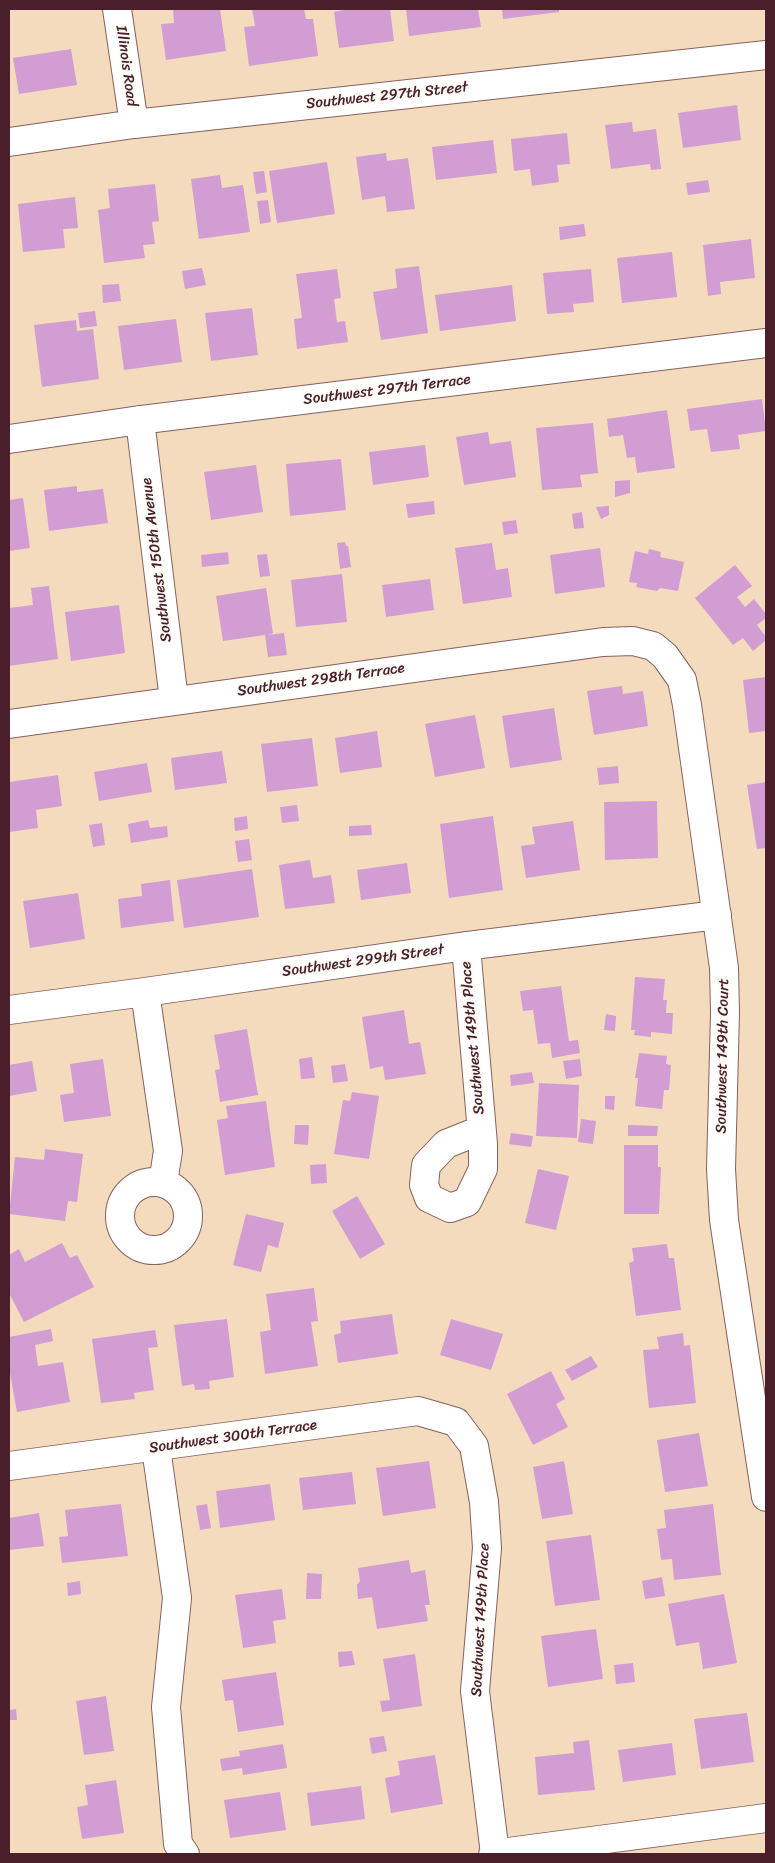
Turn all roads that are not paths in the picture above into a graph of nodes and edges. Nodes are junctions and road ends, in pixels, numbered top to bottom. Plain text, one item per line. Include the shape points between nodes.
1 (117, 9) edge
2 (766, 55) edge
3 (134, 124) junction
4 (9, 142) edge
5 (766, 342) edge
6 (140, 420) junction
7 (9, 439) edge
8 (633, 641) joint
9 (174, 700) junction
10 (9, 724) edge
11 (717, 915) junction
12 (466, 946) junction
13 (146, 992) junction
14 (9, 1010) edge
15 (481, 1130) dead end
16 (163, 1183) dead end
17 (456, 1422) joint
18 (156, 1448) junction
19 (9, 1466) edge
20 (766, 1497) edge
21 (766, 1818) edge
22 (184, 1854) edge
23 (494, 1854) edge

1 - 3 street, Illinois Road
2 - 3 street, Southwest 297th Street
3 - 4 street, Southwest 297th Street
5 - 6 street, Southwest 297th Terrace
6 - 7 street, Southwest 297th Terrace
6 - 9 street, Southwest 150th Avenue
8 - 9 street, Southwest 298th Terrace via 603,642
8 - 11 street, Southwest 149th Court via 653,646 665,656 682,680
9 - 10 street, Southwest 298th Terrace
11 - 12 street, Southwest 299th Street
11 - 20 street, Southwest 149th Court via 724,968 721,1169 724,1220
12 - 13 street, Southwest 299th Street
12 - 15 street, Southwest 149th Place
13 - 14 street, Southwest 299th Street
13 - 16 street via 168,1151
17 - 18 street, Southwest 300th Terrace via 418,1412
17 - 23 street, Southwest 149th Place via 474,1446 484,1502 487,1548 475,1691
18 - 19 street, Southwest 300th Terrace
18 - 22 street via 177,1598 166,1707 178,1844
21 - 23 street

